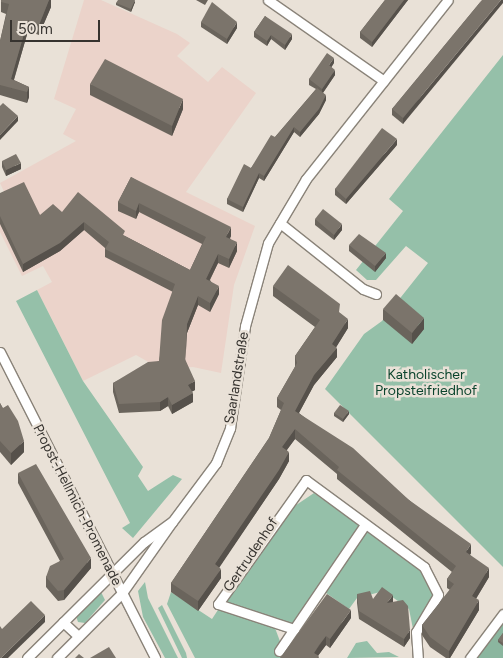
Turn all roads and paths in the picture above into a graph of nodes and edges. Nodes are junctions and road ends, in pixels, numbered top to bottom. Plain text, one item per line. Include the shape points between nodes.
1 (268, 0) edge
2 (448, 0) edge
3 (384, 81) junction
4 (280, 222) junction
5 (376, 294) dead end
6 (0, 352) edge
7 (172, 522) junction
8 (364, 526) junction
9 (112, 573) junction
10 (122, 593) junction
11 (503, 614) edge
12 (63, 622) junction
13 (294, 629) junction
14 (78, 636) junction
15 (279, 651) dead end
16 (27, 658) edge
17 (57, 658) edge
18 (155, 658) edge
19 (418, 658) edge
20 (470, 658) edge

1 - 3 street
2 - 3 street, Saarlandstraße
3 - 4 street, Saarlandstraße via 306,179
4 - 5 street via 362,289
4 - 7 street, Saarlandstraße via 256,276 226,438 216,463
6 - 9 street, Propst-Hellmich-Promenade
7 - 9 street, Saarlandstraße via 144,542
7 - 10 street, Saarlandstraße
8 - 13 street
8 - 13 street, Gertrudenhof via 361,517 306,480 218,604
8 - 19 street, Gertrudenhof via 424,567 438,595 416,632
9 - 10 street, Propst-Hellmich-Promenade
9 - 12 street, Saarlandstraße
10 - 14 street, Saarlandstraße
10 - 18 street, Propst-Hellmich-Promenade
11 - 20 street
12 - 14 street
12 - 16 street, Saarlandstraße
13 - 15 street
14 - 17 street, Saarlandstraße

